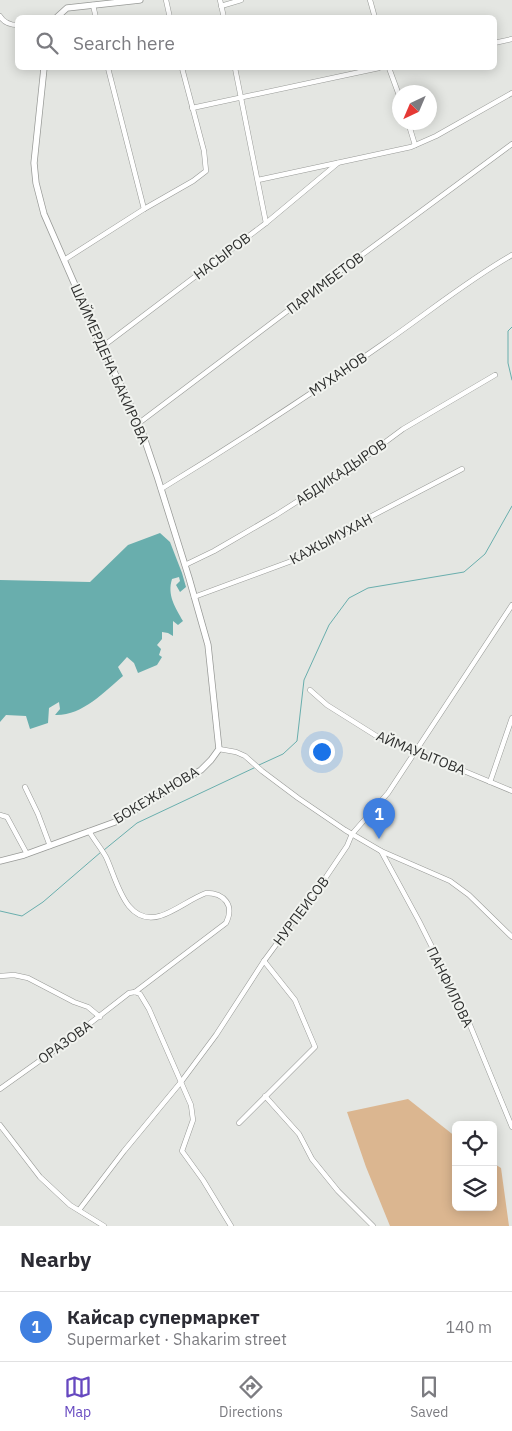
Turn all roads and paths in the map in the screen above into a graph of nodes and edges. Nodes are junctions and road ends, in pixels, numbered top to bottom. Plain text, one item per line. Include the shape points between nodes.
1 (140, 0) edge
2 (166, 0) edge
3 (220, 0) edge
4 (241, 0) edge
5 (370, 0) edge
6 (93, 6) junction
7 (221, 6) junction
8 (59, 15) edge
9 (95, 15) edge
10 (169, 15) edge
11 (223, 15) edge
12 (374, 15) edge
13 (0, 16) edge
14 (15, 25) edge
15 (512, 39) edge
16 (497, 42) edge
17 (44, 70) edge
18 (109, 70) edge
19 (182, 70) edge
20 (234, 70) edge
21 (369, 70) edge
22 (390, 70) edge
23 (395, 85) edge
24 (512, 93) edge
25 (241, 97) junction
26 (192, 108) junction
27 (410, 130) edge
28 (512, 144) edge
29 (415, 145) junction
30 (338, 163) junction
31 (258, 180) junction
32 (144, 209) junction
33 (266, 223) junction
34 (512, 255) edge
35 (64, 260) junction
36 (102, 347) junction
37 (495, 375) dead end
38 (139, 423) junction
39 (462, 469) dead end
40 (161, 489) junction
41 (185, 565) junction
42 (194, 597) junction
43 (512, 605) edge
44 (310, 690) dead end
45 (512, 718) edge
46 (219, 749) junction
47 (416, 751) junction
48 (490, 782) junction
49 (25, 787) dead end
50 (512, 791) edge
51 (0, 815) edge
52 (89, 831) junction
53 (352, 834) junction
54 (50, 846) junction
55 (381, 851) junction
56 (27, 854) junction
57 (0, 862) edge
58 (512, 937) edge
59 (264, 961) junction
60 (0, 976) edge
61 (135, 992) junction
62 (100, 1017) junction
63 (181, 1082) junction
64 (0, 1089) edge
65 (266, 1096) junction
66 (239, 1123) dead end
67 (0, 1125) edge
68 (512, 1127) edge
69 (79, 1210) junction
70 (104, 1226) edge
71 (231, 1226) edge
72 (373, 1226) edge

1 - 6 street
2 - 10 street
3 - 7 street
4 - 7 street
5 - 12 street
6 - 8 street via 67,8
6 - 9 street
7 - 11 street
13 - 14 street
15 - 16 street
17 - 35 street, ШАЙМЕРДЕНА БАКИРОВА via 34,163 36,183 44,214
18 - 32 street
19 - 26 street
20 - 25 street
21 - 25 street
22 - 23 street
24 - 29 street
25 - 26 street
25 - 31 street
26 - 32 street via 206,171 193,182
27 - 29 street
28 - 38 street, ПАРИМБЕТОВ
29 - 30 street
30 - 31 street
30 - 33 street, НАСЫРОВ
31 - 33 street
32 - 35 street
33 - 36 street, НАСЫРОВ
34 - 40 street, МУХАНОВ via 455,290 314,391
35 - 36 street, ШАЙМЕРДЕНА БАКИРОВА
36 - 38 street, ШАЙМЕРДЕНА БАКИРОВА
37 - 41 street, АБДИКАДЫРОВ via 403,429 276,516
38 - 40 street, ШАЙМЕРДЕНА БАКИРОВА
39 - 42 street, КАЖЫМУХАН via 297,559
40 - 41 street, ШАЙМЕРДЕНА БАКИРОВА
41 - 42 street, ШАЙМЕРДЕНА БАКИРОВА
42 - 46 street, ШАЙМЕРДЕНА БАКИРОВА via 208,645
43 - 47 street, НУРПЕИСОВ
44 - 47 street, АЙМАУЫТОВА via 327,705 378,737
45 - 48 street
46 - 52 street, БОКЕЖАНОВА via 200,770 114,822
46 - 53 street via 245,756
47 - 48 street, АЙМАУЫТОВА
47 - 53 street, НУРПЕИСОВ via 388,793
48 - 50 street, АЙМАУЫТОВА
49 - 54 street
51 - 56 street via 7,818
52 - 54 street, БОКЕЖАНОВА
52 - 61 street via 105,856 127,904 138,915 147,918 158,916 206,893 220,896 229,907 226,923
53 - 55 street
53 - 59 street, НУРПЕИСОВ via 326,877
54 - 56 street, БОКЕЖАНОВА
55 - 58 street via 450,881
55 - 68 street, ПАНФИЛОВА via 465,1013
56 - 57 street, БОКЕЖАНОВА
59 - 63 street, НУРПЕИСОВ
59 - 65 street via 295,1000 315,1047
60 - 62 street via 28,978 88,1007
61 - 62 street, ОРАЗОВА
61 - 63 street via 140,994 149,1009
62 - 64 street, ОРАЗОВА
63 - 69 street, НУРПЕИСОВ
63 - 71 street via 191,1105 193,1120 182,1151
65 - 66 street
65 - 72 street via 299,1134 312,1159 338,1191
67 - 69 street via 40,1177
69 - 70 street

